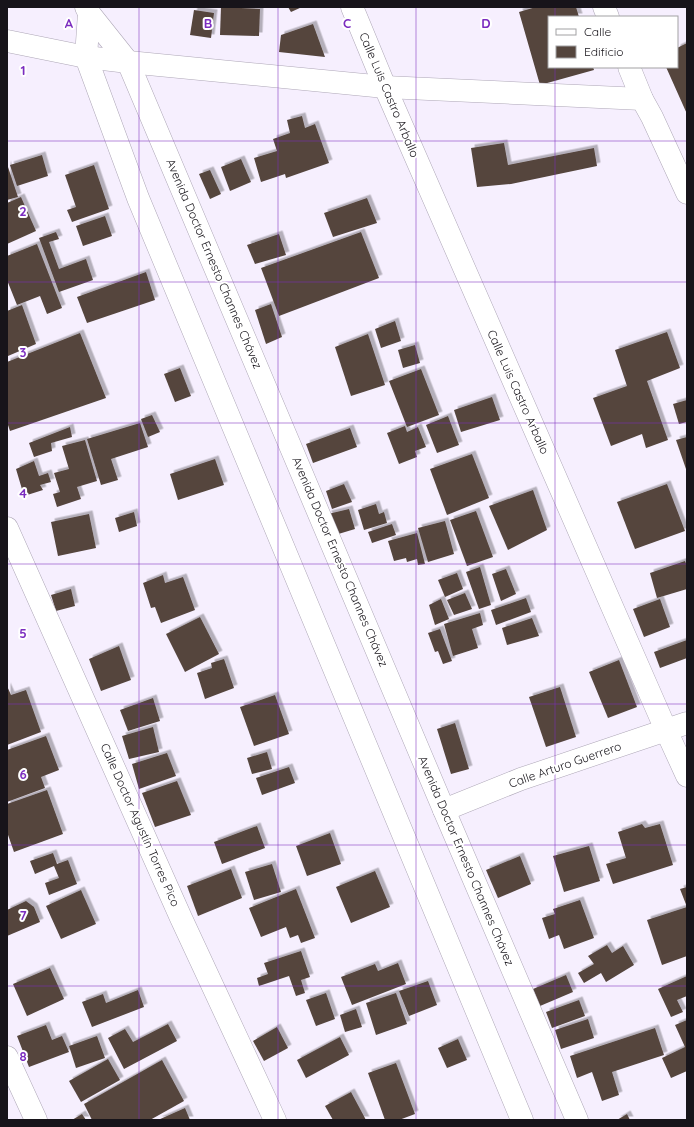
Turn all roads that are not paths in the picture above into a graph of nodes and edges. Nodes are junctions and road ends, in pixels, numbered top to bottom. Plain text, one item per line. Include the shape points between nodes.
1 (352, 7) edge
2 (87, 10) edge
3 (7, 41) edge
4 (86, 57) junction
5 (128, 62) junction
6 (629, 68) edge
7 (385, 87) junction
8 (647, 108) junction
9 (685, 185) edge
10 (7, 528) edge
11 (687, 723) edge
12 (666, 730) junction
13 (687, 776) edge
14 (444, 810) junction
15 (7, 1057) edge
16 (36, 1120) edge
17 (276, 1120) edge
18 (522, 1120) edge
19 (577, 1120) edge

1 - 7 street, Calle Luis Castro Arballo
2 - 4 street, Avenida Doctor Ernesto Channes Chávez
2 - 5 street, Avenida Doctor Ernesto Channes Chávez
3 - 4 street
4 - 5 street
4 - 18 street, Avenida Doctor Ernesto Channes Chávez via 138,198
5 - 7 street
5 - 14 street, Avenida Doctor Ernesto Channes Chávez
6 - 8 street
7 - 8 street
7 - 12 street, Calle Luis Castro Arballo
8 - 9 street
10 - 17 street, Calle Doctor Agustín Torres Pico via 181,918
11 - 12 street, Calle Arturo Guerrero
12 - 13 street, Calle Luis Castro Arballo
12 - 14 street, Calle Arturo Guerrero via 521,779
14 - 19 street, Avenida Doctor Ernesto Channes Chávez
15 - 16 street

